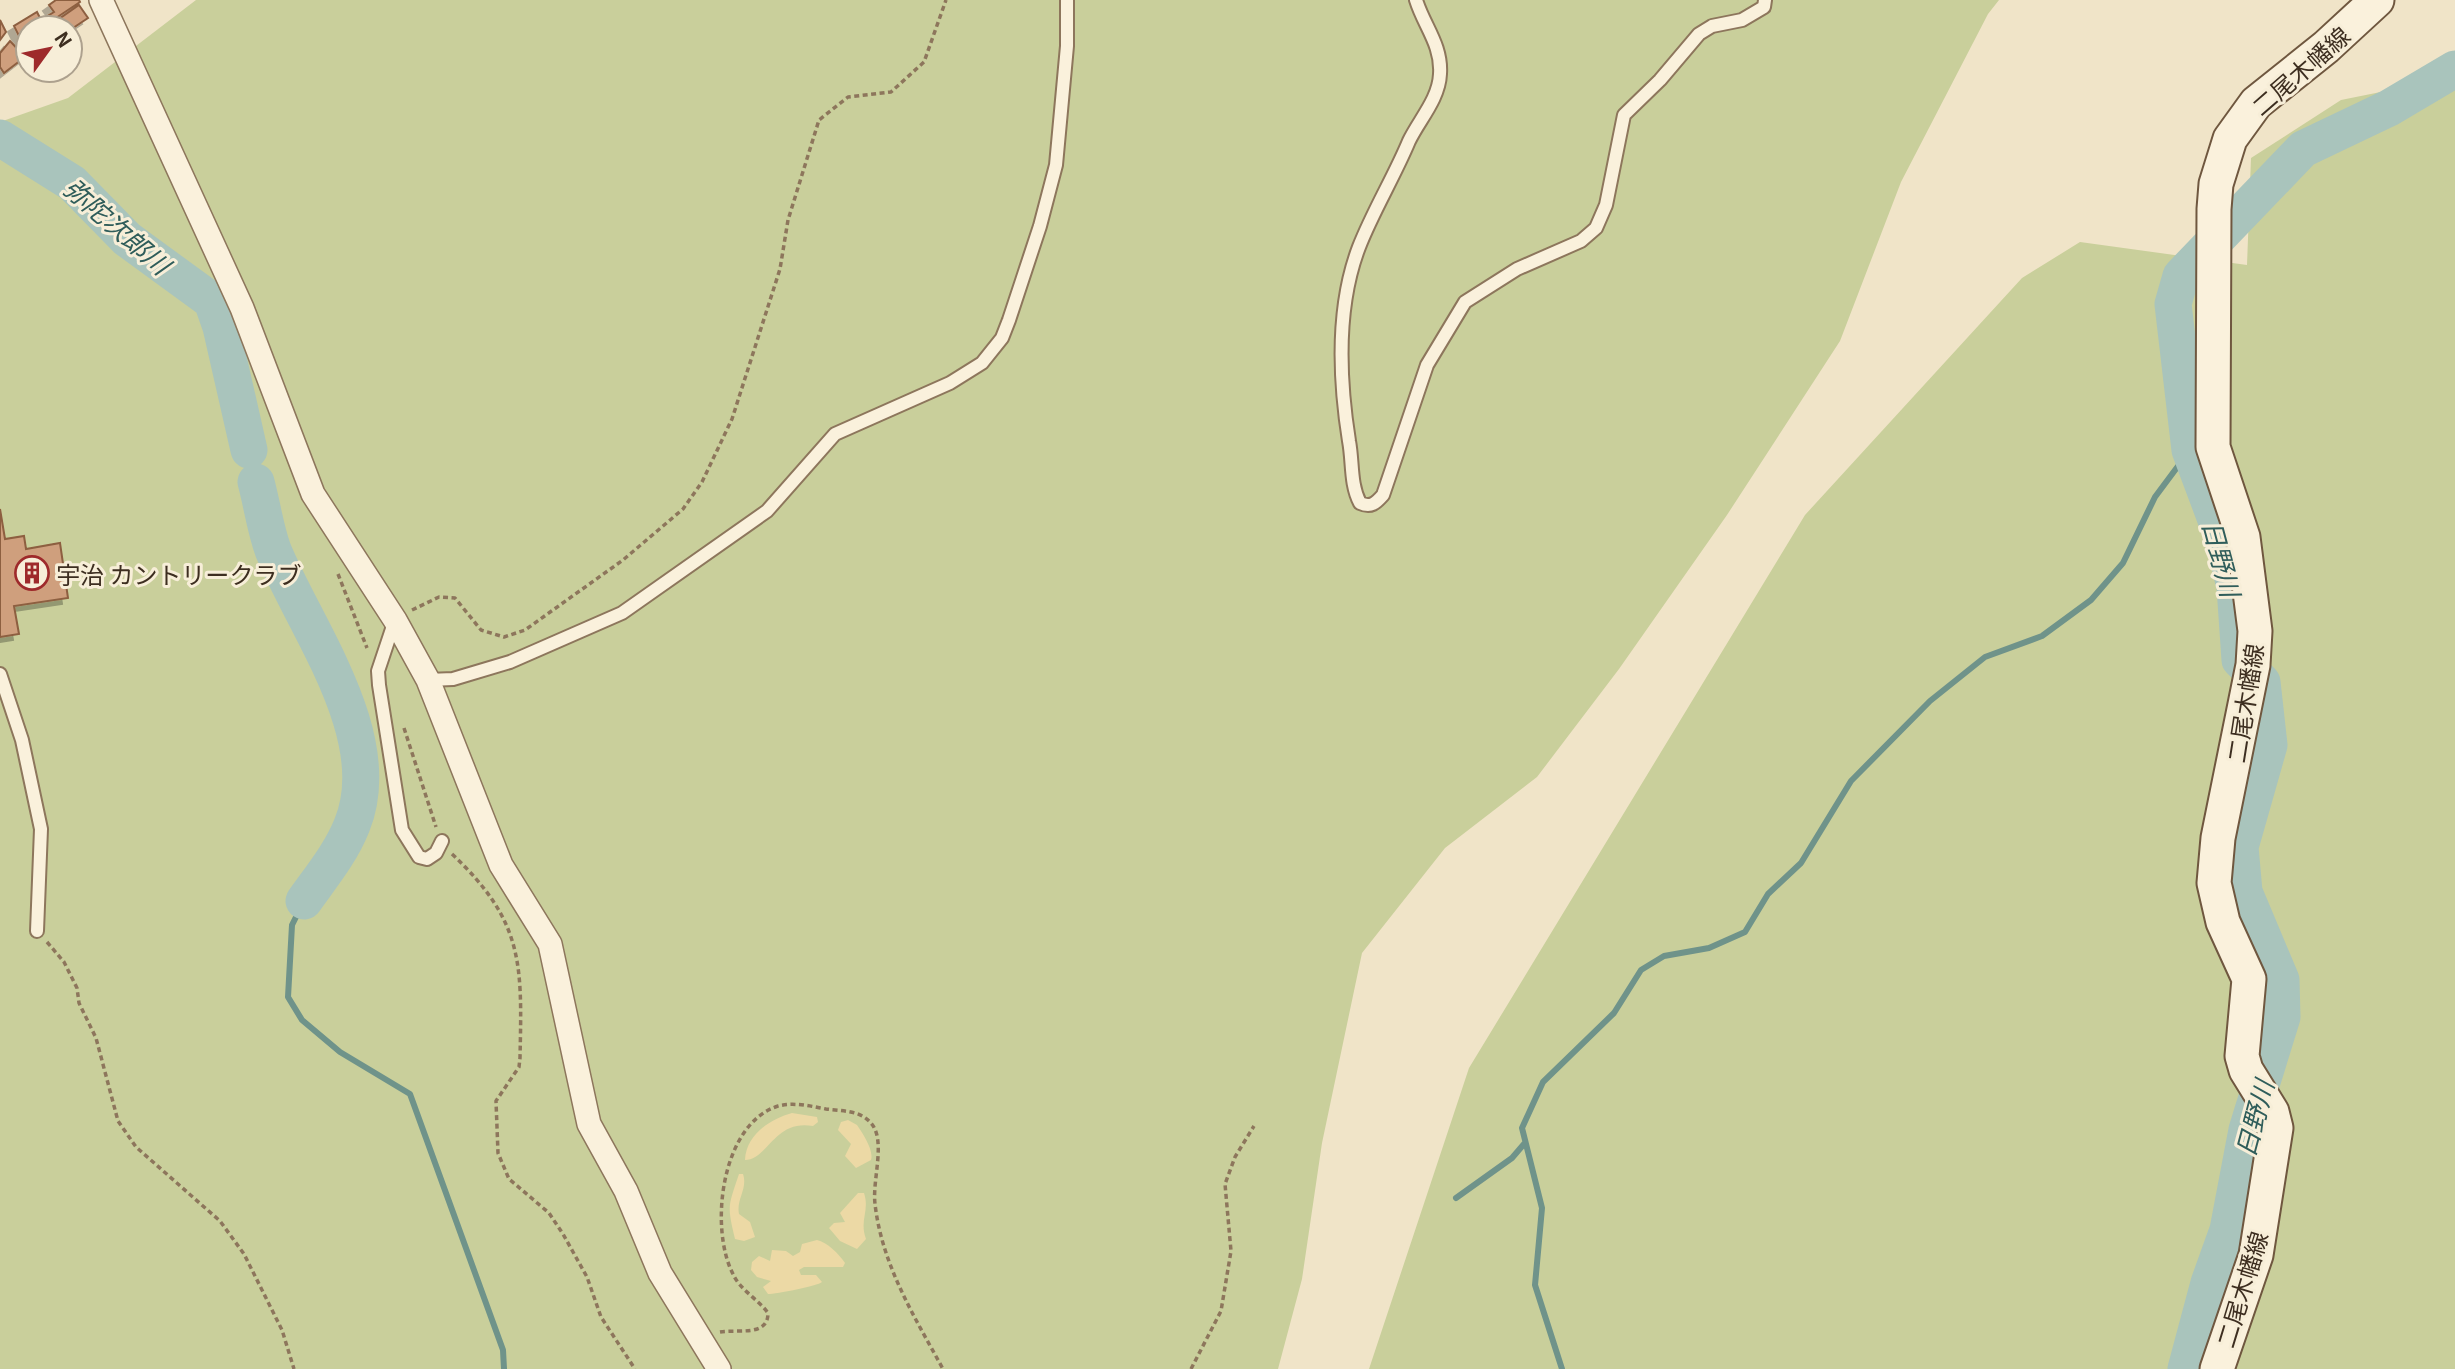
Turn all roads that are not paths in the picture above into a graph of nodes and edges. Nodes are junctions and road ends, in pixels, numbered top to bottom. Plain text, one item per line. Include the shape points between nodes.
1 (102, 0) edge
2 (1067, 0) edge
3 (1416, 0) edge
4 (1765, 0) edge
5 (2377, 0) edge
6 (395, 620) junction
7 (0, 674) edge
8 (428, 680) junction
9 (442, 841) road end
10 (37, 931) road end
11 (719, 1369) edge
12 (2217, 1369) edge

1 - 6 street via 242,308 313,494
2 - 8 lane via 1068,46 1056,165 1009,320 1002,338 982,363 950,383 835,434 767,511 622,613 510,662 453,679
3 - 4 lane via 1433,34 1440,78 1360,246 1342,325 1353,485 1360,503 1367,506 1383,495 1427,365 1465,302 1517,269 1581,241 1596,228 1606,205 1624,115 1699,34 1712,26 1742,20 1764,7
5 - 12 main road, 二尾木幡線 via 2256,103 2230,139 2216,184 2213,447 2243,537 2255,631 2214,883 2223,922 2249,979 2242,1056 2276,1128 2256,1255
6 - 8 street
6 - 9 lane via 378,671 401,830 419,857 426,859
7 - 10 lane via 22,740 41,829
8 - 11 street via 501,865 550,944 589,1124 626,1191 660,1273

